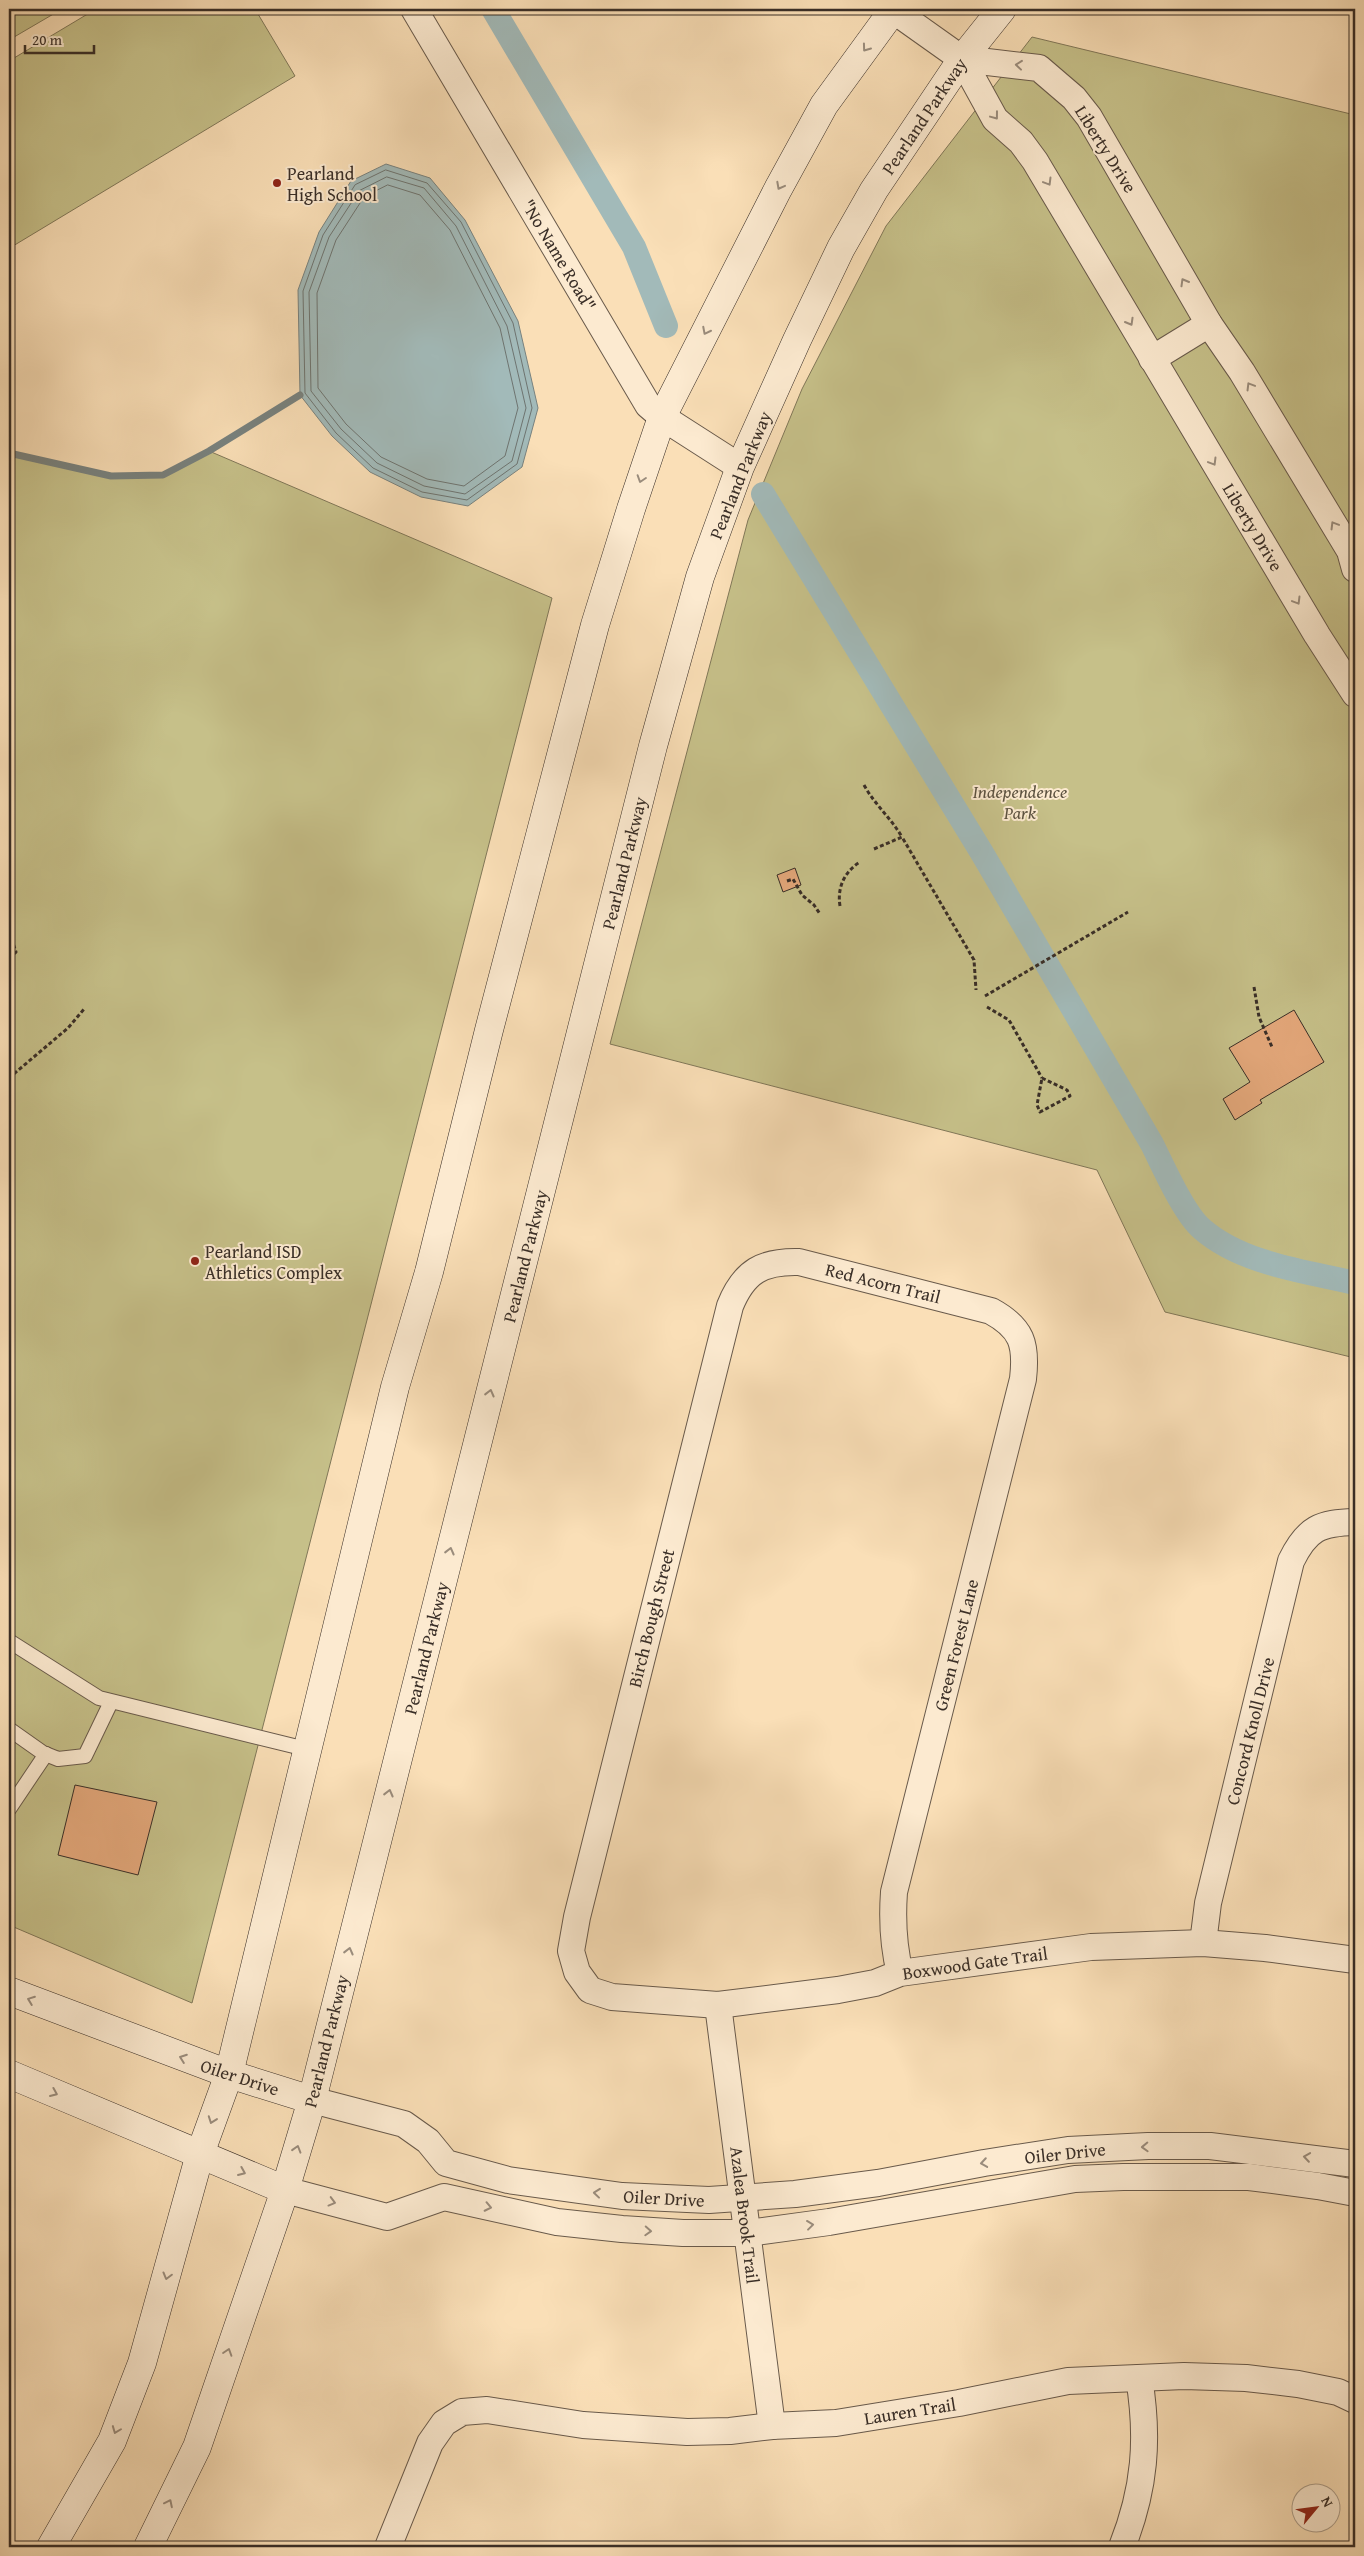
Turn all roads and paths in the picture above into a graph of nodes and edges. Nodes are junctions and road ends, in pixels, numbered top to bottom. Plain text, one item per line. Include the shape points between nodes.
1 (414, 9) edge
2 (894, 9) edge
3 (1002, 9) edge
4 (962, 59) junction
5 (1209, 324) junction
6 (1152, 359) junction
7 (662, 417) junction
8 (740, 467) junction
9 (1355, 569) edge
10 (1355, 694) edge
11 (864, 785) dead end
12 (902, 837) junction
13 (874, 849) dead end
14 (860, 862) dead end
15 (787, 881) dead end
16 (840, 906) dead end
17 (1128, 912) dead end
18 (820, 914) dead end
19 (12, 940) dead end
20 (9, 958) edge
21 (1254, 987) dead end
22 (976, 990) dead end
23 (985, 996) dead end
24 (987, 1007) dead end
25 (85, 1008) dead end
26 (1272, 1047) dead end
27 (9, 1078) edge
28 (1042, 1078) junction
29 (754, 1272) joint
30 (1010, 1322) joint
31 (1355, 1522) edge
32 (9, 1642) edge
33 (111, 1702) junction
34 (9, 1729) edge
35 (306, 1749) junction
36 (46, 1754) junction
37 (9, 1809) edge
38 (1203, 1943) junction
39 (1355, 1960) edge
40 (577, 1972) joint
41 (900, 1973) junction
42 (9, 1991) edge
43 (718, 2004) junction
44 (9, 2074) edge
45 (229, 2074) junction
46 (312, 2100) junction
47 (200, 2154) junction
48 (1355, 2164) edge
49 (285, 2190) junction
50 (1355, 2193) edge
51 (743, 2198) junction
52 (748, 2232) junction
53 (1139, 2378) junction
54 (1355, 2400) edge
55 (772, 2426) junction
56 (51, 2547) edge
57 (148, 2547) edge
58 (388, 2547) edge
59 (1122, 2547) edge

1 - 7 street, "No Name Road" via 648,406
2 - 4 street
2 -> 7 main road via 824,105
3 - 4 main road, Pearland Parkway
5 -> 4 street, Liberty Drive via 1098,132 1074,98 1039,68
4 -> 6 street, Liberty Drive via 995,119 1021,142 1048,181
4 - 8 main road, Pearland Parkway via 874,190 842,248
5 - 6 street
9 -> 5 street, Liberty Drive via 1350,551 1242,372
6 -> 10 street, Liberty Drive
7 - 8 street, "No Name Road"
7 -> 35 main road via 595,625 429,1272 395,1387
46 -> 8 main road, Pearland Parkway via 653,746 700,577
11 - 12 path
12 - 13 path
12 - 22 path via 974,960
14 - 16 path via 842,882
15 - 18 path via 793,878 802,896 814,904
17 - 23 path
19 - 20 path via 16,952
21 - 26 path via 1259,1017
24 - 28 path via 1008,1020
25 - 27 path via 68,1028
28 - 28 path via 1037,1105 1040,1112 1070,1096 1067,1090
29 - 30 street, Red Acorn Trail via 777,1261 800,1262 991,1311
29 - 40 street, Birch Bough Street via 738,1287 730,1306 577,1917 571,1952
30 - 41 street, Green Forest Lane via 1021,1338 1026,1357 1023,1379 894,1892 891,1923
31 - 38 street, Concord Knoll Drive via 1333,1523 1317,1529 1301,1541 1291,1561 1208,1903
32 - 33 lane via 99,1698
33 - 35 lane
33 - 36 lane via 85,1756 58,1759
34 - 36 lane
35 - 45 main road
36 - 37 lane
38 - 39 street, Boxwood Gate Trail
38 - 41 street, Boxwood Gate Trail via 1091,1947
40 - 43 street, Boxwood Gate Trail via 590,1990 612,1997
41 - 43 street, Boxwood Gate Trail via 875,1983 838,1990
45 -> 42 main road, Oiler Drive
43 - 51 street, Azalea Brook Trail
44 -> 47 main road, Oiler Drive
45 - 46 main road, Oiler Drive
45 -> 47 main road
49 -> 46 main road, Pearland Parkway
51 -> 46 street, Oiler Drive via 692,2200 622,2196 508,2180 446,2163 428,2141 404,2124
47 -> 49 main road, Oiler Drive
47 -> 56 main road via 139,2372 112,2441
48 -> 51 street, Oiler Drive via 1210,2146 1068,2150 878,2183
49 -> 52 street, Oiler Drive via 387,2217 444,2197 558,2222 639,2230
57 -> 49 main road, Pearland Parkway via 196,2447
52 -> 50 street, Oiler Drive via 857,2218 1075,2179 1249,2177
51 - 52 street, Azalea Brook Trail
52 - 55 street, Azalea Brook Trail
53 - 54 street, Lauren Trail via 1246,2378 1338,2392
53 - 55 street, Lauren Trail via 1068,2381 845,2421
53 - 59 street via 1145,2417 1145,2453 1132,2522
55 - 58 street, Lauren Trail via 687,2432 583,2425 487,2410 462,2412 444,2423 430,2443

